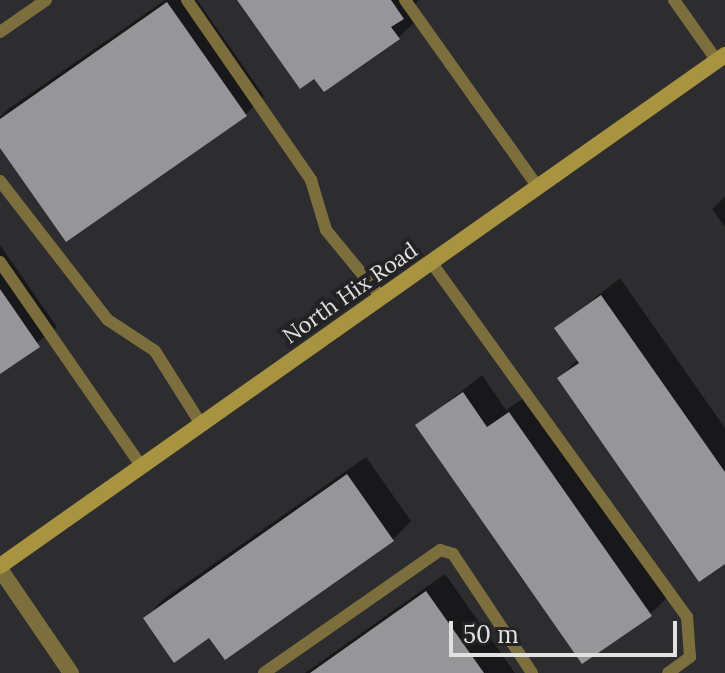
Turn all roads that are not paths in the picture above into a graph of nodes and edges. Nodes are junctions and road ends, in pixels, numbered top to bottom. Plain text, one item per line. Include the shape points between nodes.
1 (46, 0) edge
2 (187, 0) edge
3 (405, 0) edge
4 (674, 0) edge
5 (0, 32) edge
6 (721, 58) edge
7 (0, 181) edge
8 (538, 187) junction
9 (0, 262) edge
10 (431, 262) junction
11 (381, 297) junction
12 (201, 424) junction
13 (141, 466) junction
14 (0, 568) edge
15 (71, 673) edge
16 (264, 673) edge
17 (532, 673) edge
18 (668, 673) edge

1 - 5 lane
2 - 11 lane via 311,180 326,230
3 - 8 lane
4 - 6 lane
6 - 8 street, North Hix Road
7 - 12 lane via 108,320 155,351
8 - 10 street, North Hix Road
9 - 13 lane
10 - 11 street, North Hix Road
10 - 18 lane via 687,617 690,657
11 - 12 street, North Hix Road
12 - 13 street, North Hix Road
13 - 14 street, North Hix Road
14 - 15 street
16 - 17 lane via 440,550 453,554

